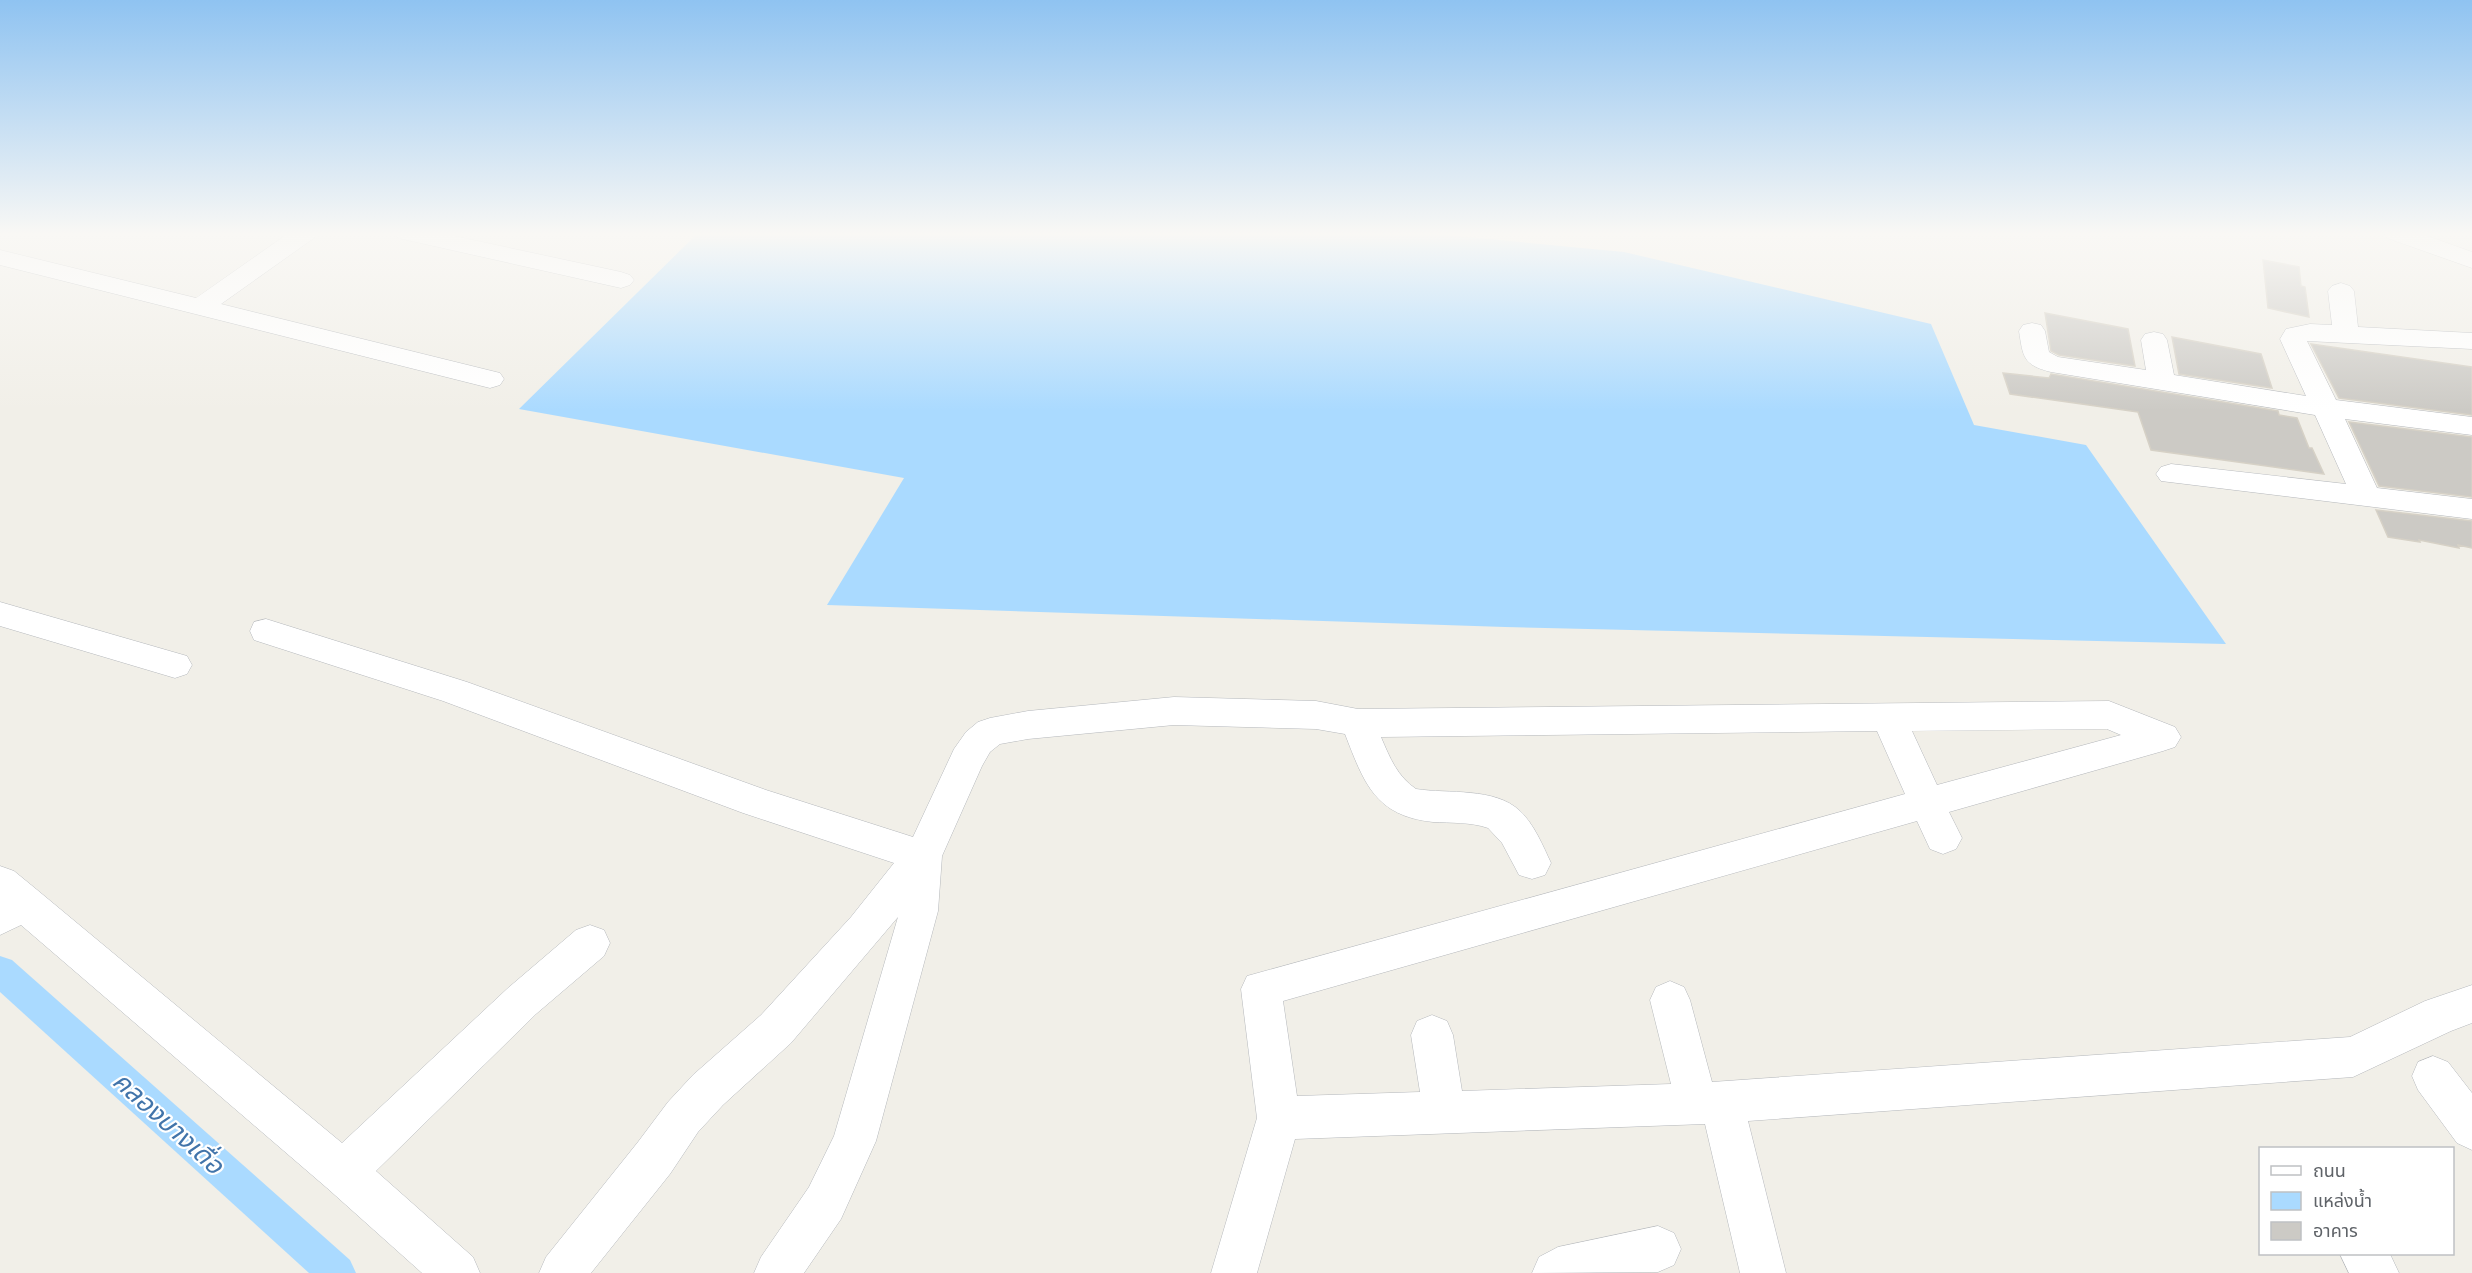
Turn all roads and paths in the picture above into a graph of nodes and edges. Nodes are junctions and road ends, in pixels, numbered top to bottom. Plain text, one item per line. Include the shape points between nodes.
1 (139, 292) edge
2 (222, 292) edge
3 (2341, 292) edge
4 (200, 308) junction
5 (2032, 331) dead end
6 (2346, 335) junction
7 (2154, 340) dead end
8 (2472, 342) edge
9 (490, 379) dead end
10 (2161, 381) junction
11 (2326, 408) junction
12 (2472, 426) edge
13 (2171, 474) dead end
14 (2366, 495) junction
15 (2472, 509) edge
16 (0, 614) edge
17 (266, 631) dead end
18 (175, 665) dead end
19 (1888, 719) junction
20 (1358, 723) junction
21 (1935, 821) junction
22 (923, 856) junction
23 (1532, 863) dead end
24 (7, 901) edge
25 (590, 943) dead end
26 (1670, 1000) dead end
27 (2472, 1004) edge
28 (1432, 1035) dead end
29 (2433, 1076) dead end
30 (1709, 1102) junction
31 (1444, 1114) junction
32 (1279, 1118) junction
33 (2472, 1128) edge
34 (343, 1172) junction
35 (1658, 1249) dead end
36 (2364, 1255) edge
37 (457, 1273) edge
38 (561, 1273) edge
39 (777, 1273) edge
40 (1234, 1273) edge
41 (1555, 1273) edge
42 (1763, 1273) edge
43 (2376, 1273) edge

1 - 4 street
2 - 4 street
3 - 6 street
4 - 9 street
5 - 10 street via 2036,356 2043,361
6 - 8 street
6 - 11 street via 2301,332 2293,339
7 - 10 street
10 - 11 street
11 - 12 street
11 - 14 street
13 - 14 street
14 - 15 street
16 - 18 street
17 - 22 street via 481,700 699,783
19 - 20 street
19 - 21 street
19 - 21 street via 2109,715 2163,737
20 - 22 street via 1316,715 1174,711 990,732 967,759
20 - 23 street via 1384,783 1396,795 1411,803 1480,809 1502,818 1511,826
21 - 32 street via 1261,989
22 - 38 street via 865,929 776,1029 683,1118
22 - 39 street via 919,911 854,1141 825,1203
24 - 34 street
25 - 34 street via 522,1000
26 - 30 street
27 - 30 street via 2353,1057
28 - 31 street
29 - 33 street
30 - 31 street
30 - 42 street
31 - 32 street
32 - 40 street
34 - 37 street
35 - 41 street
36 - 43 street

